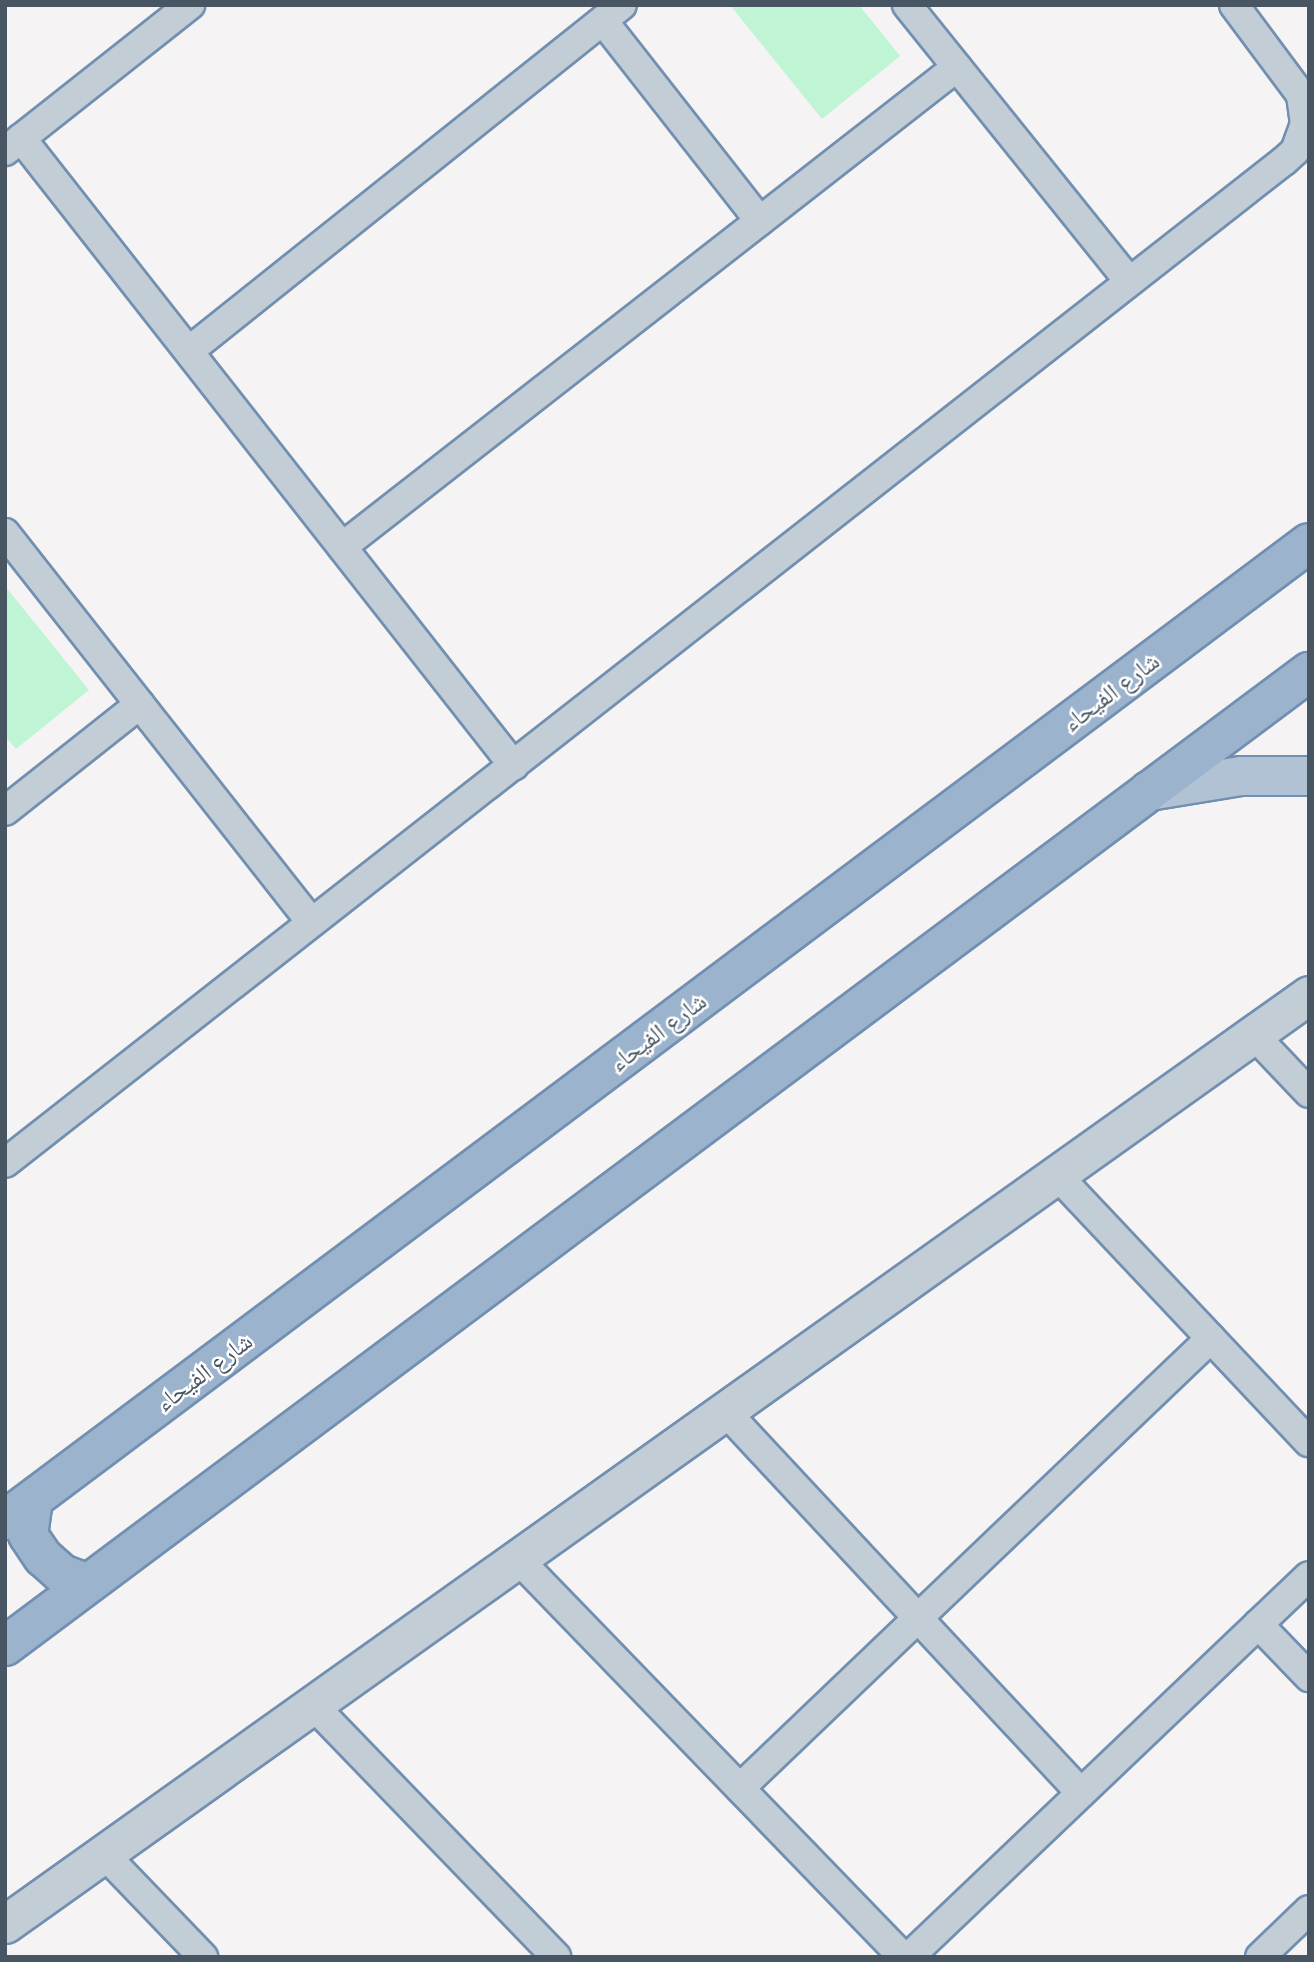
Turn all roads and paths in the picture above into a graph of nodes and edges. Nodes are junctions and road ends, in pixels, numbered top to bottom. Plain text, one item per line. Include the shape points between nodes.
1 (190, 5) edge
2 (907, 5) edge
3 (1234, 5) edge
4 (612, 13) edge
5 (957, 68) junction
6 (13, 144) edge
7 (760, 221) junction
8 (1129, 281) junction
9 (189, 351) junction
10 (5, 533) edge
11 (1309, 543) edge
12 (342, 547) junction
13 (1309, 672) edge
14 (140, 704) junction
15 (514, 766) junction
16 (1309, 776) edge
17 (1149, 790) junction
18 (5, 811) edge
19 (311, 922) junction
20 (1309, 995) edge
21 (1253, 1034) junction
22 (1309, 1093) edge
23 (5, 1163) edge
24 (1057, 1175) junction
25 (1211, 1338) junction
26 (725, 1411) junction
27 (1309, 1442) edge
28 (19, 1510) edge
29 (518, 1559) junction
30 (1309, 1576) edge
31 (87, 1583) junction
32 (918, 1618) junction
33 (1258, 1624) junction
34 (5, 1646) edge
35 (1309, 1677) edge
36 (313, 1705) junction
37 (740, 1788) junction
38 (1081, 1793) junction
39 (104, 1854) junction
40 (1309, 1910) edge
41 (5, 1924) edge
42 (203, 1957) edge
43 (555, 1957) edge
44 (903, 1957) edge
45 (909, 1957) edge
46 (1260, 1957) edge

1 - 6 street
2 - 5 street
3 - 8 street via 1301,95 1306,109 1302,138 1284,161
4 - 7 street
4 - 9 street
5 - 7 street
5 - 8 street
6 - 9 street
7 - 12 street
8 - 15 street
9 - 12 street
10 - 14 street
11 - 28 highway, شارع الفيحاء
12 - 15 street
13 - 17 highway
14 - 18 street
14 - 19 street
15 - 19 street
16 - 17 main road via 1241,776
17 - 31 highway
19 - 23 street
20 - 21 street
21 - 22 street
21 - 24 street
24 - 25 street
24 - 26 street
25 - 27 street
25 - 32 street
26 - 29 street
26 - 32 street
28 - 31 highway via 43,1557 62,1574
29 - 36 street
29 - 37 street
30 - 33 street
31 - 34 highway
32 - 37 street
32 - 38 street
33 - 35 street
33 - 38 street
36 - 39 street
36 - 43 street
37 - 44 street
38 - 45 street
39 - 41 street
39 - 42 street
40 - 46 street

